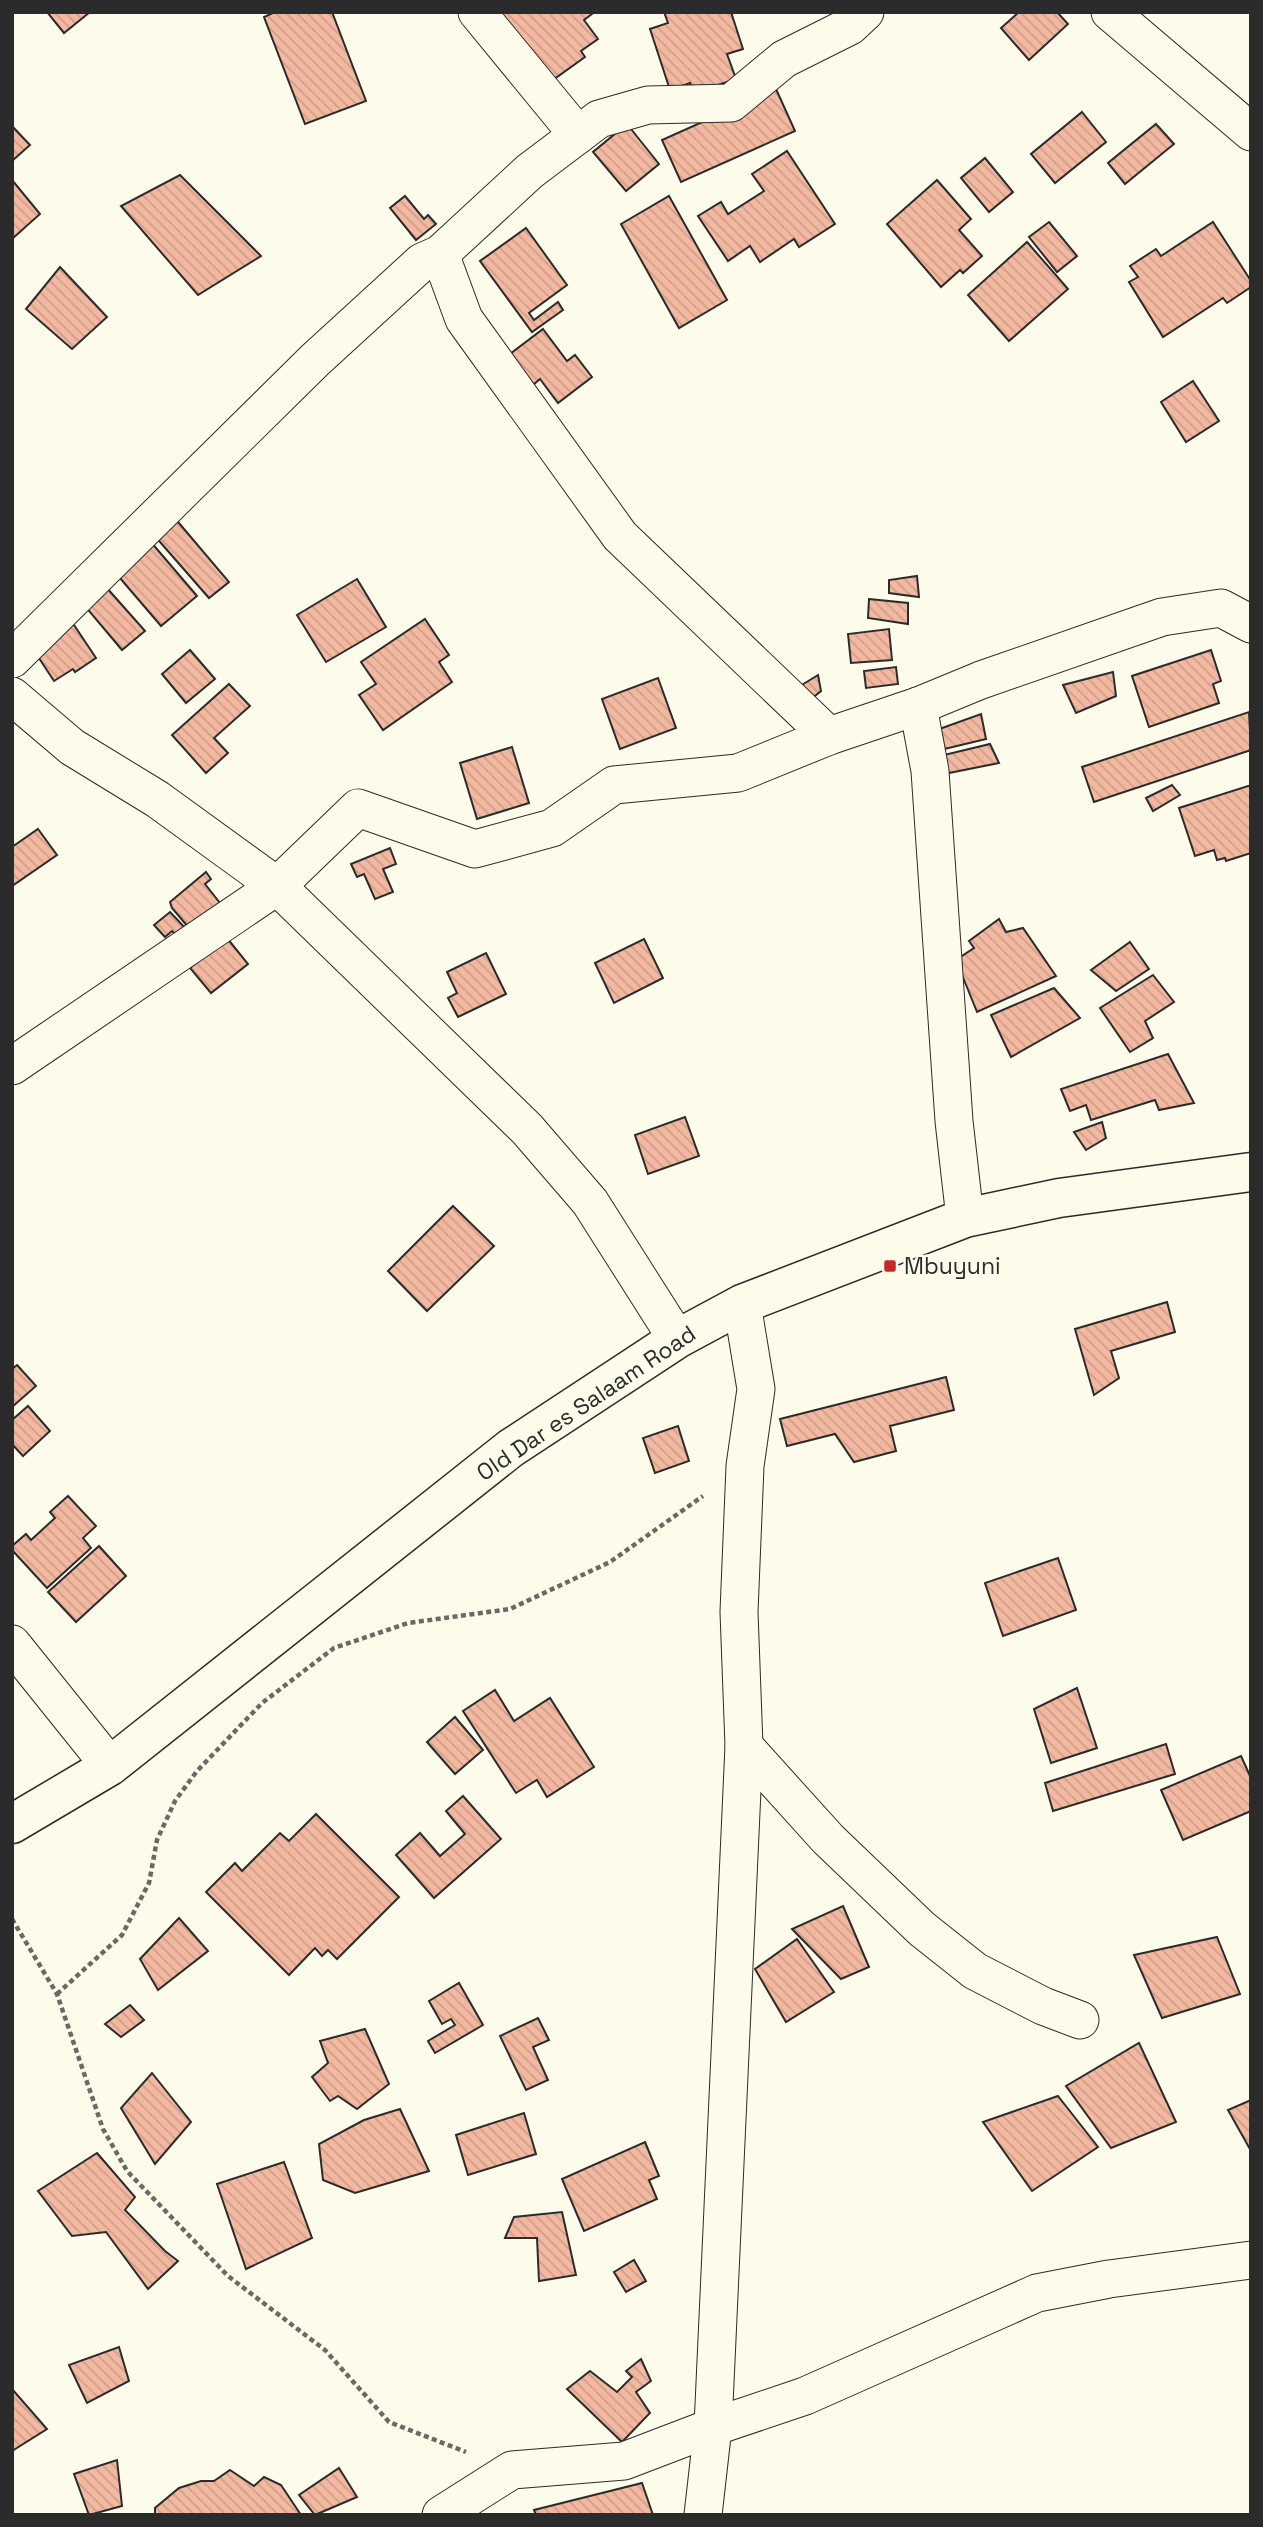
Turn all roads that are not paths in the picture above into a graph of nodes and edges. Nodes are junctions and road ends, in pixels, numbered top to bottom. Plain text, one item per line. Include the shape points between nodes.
1 (477, 12) edge
2 (865, 12) edge
3 (1110, 12) edge
4 (1251, 132) edge
5 (578, 135) junction
6 (440, 254) junction
7 (1251, 624) edge
8 (12, 659) edge
9 (12, 696) edge
10 (918, 706) junction
11 (829, 736) junction
12 (277, 886) junction
13 (12, 1066) edge
14 (1251, 1172) edge
15 (965, 1218) junction
16 (742, 1304) junction
17 (677, 1339) junction
18 (12, 1644) edge
19 (744, 1746) junction
20 (110, 1766) junction
21 (12, 1824) edge
22 (1080, 2020) dead end
23 (1251, 2260) edge
24 (713, 2427) junction
25 (441, 2515) edge
26 (703, 2515) edge

1 - 5 street
2 - 5 street via 850,26 784,59 731,103 648,106 599,119
3 - 4 street
5 - 6 street via 530,171
6 - 8 street via 422,262 315,360
6 - 11 street via 464,319 620,536
7 - 10 street via 1220,608 1162,617
9 - 12 street via 72,747 157,799
10 - 11 street
10 - 15 street via 930,771
11 - 12 street via 738,773 614,785 552,828 475,849 358,808
12 - 13 street
12 - 17 street via 527,1129 590,1202
14 - 15 street, Old Dar es Salaam Road via 1059,1198
15 - 16 street, Old Dar es Salaam Road
16 - 17 street, Old Dar es Salaam Road
16 - 19 street via 756,1389 746,1466 739,1612
17 - 20 street, Old Dar es Salaam Road via 511,1448
18 - 20 street
19 - 22 street via 828,1839 943,1946 975,1971
19 - 24 street
20 - 21 street, Old Dar es Salaam Road
23 - 24 street via 1037,2293 805,2396
24 - 25 street via 624,2461 512,2470
24 - 26 street

